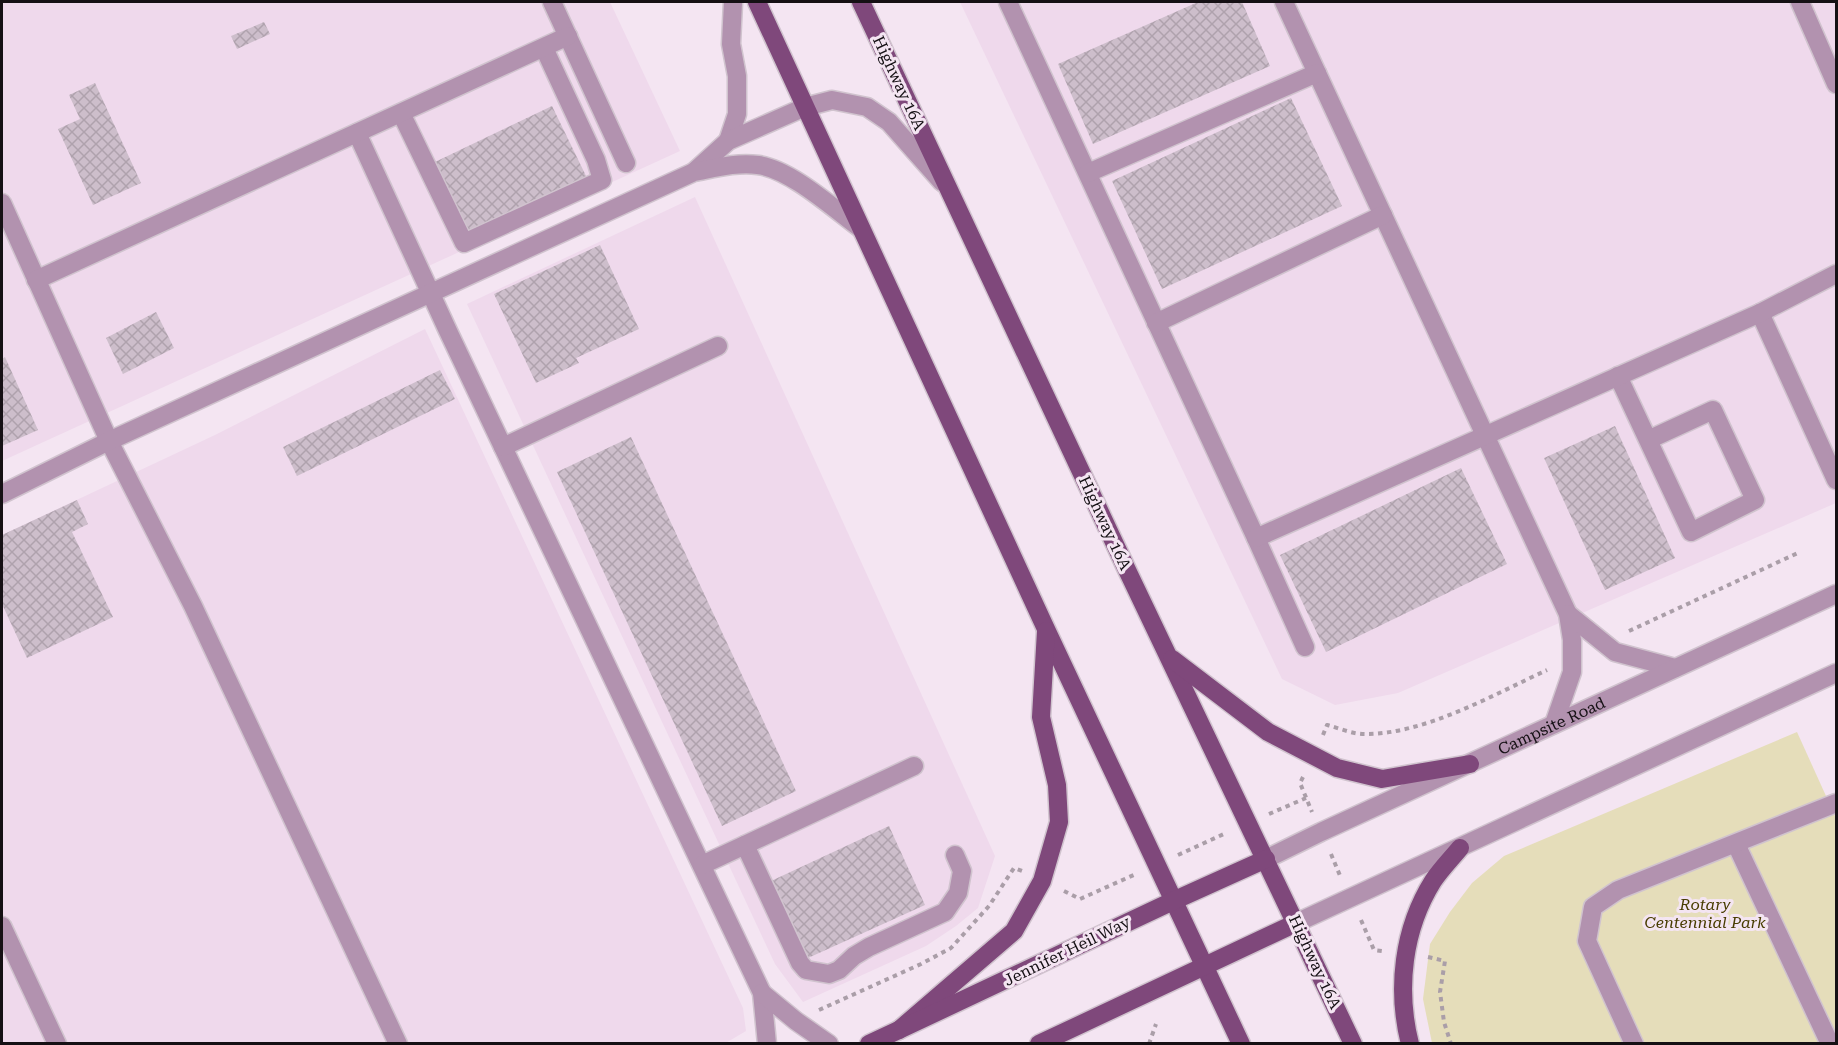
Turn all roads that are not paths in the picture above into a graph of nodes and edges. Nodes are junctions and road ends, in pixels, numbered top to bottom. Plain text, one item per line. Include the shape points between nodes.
1 (552, 2) edge
2 (733, 2) edge
3 (757, 2) edge
4 (861, 2) edge
5 (1008, 2) edge
6 (1284, 2) edge
7 (1800, 2) edge
8 (568, 36) junction
9 (544, 48) junction
10 (1317, 73) junction
11 (1836, 84) edge
12 (805, 107) junction
13 (401, 113) junction
14 (357, 133) junction
15 (728, 141) junction
16 (626, 163) dead end
17 (694, 172) junction
18 (1088, 173) junction
19 (948, 188) junction
20 (2, 203) edge
21 (1383, 215) junction
22 (860, 228) junction
23 (1836, 274) edge
24 (36, 280) junction
25 (431, 294) junction
26 (1760, 313) junction
27 (1156, 323) junction
28 (718, 346) dead end
29 (1618, 376) junction
30 (1485, 435) junction
31 (1648, 440) junction
32 (109, 441) junction
33 (503, 447) junction
34 (1836, 480) edge
35 (2, 494) edge
36 (1256, 538) junction
37 (1836, 594) edge
38 (1568, 614) junction
39 (1046, 629) junction
40 (1305, 647) dead end
41 (1167, 655) junction
42 (1675, 668) junction
43 (1836, 673) edge
44 (1554, 724) junction
45 (1470, 764) junction
46 (914, 766) dead end
47 (1836, 803) edge
48 (1736, 844) junction
49 (745, 845) junction
50 (1460, 848) junction
51 (955, 855) dead end
52 (1266, 859) junction
53 (702, 865) junction
54 (1173, 901) junction
55 (1296, 922) junction
56 (2, 927) edge
57 (1204, 965) junction
58 (762, 993) junction
59 (899, 1029) junction
60 (57, 1044) edge
61 (398, 1044) edge
62 (767, 1044) edge
63 (829, 1044) edge
64 (869, 1044) edge
65 (1039, 1044) edge
66 (1241, 1044) edge
67 (1353, 1044) edge
68 (1410, 1044) edge
69 (1634, 1044) edge
70 (1830, 1044) edge

1 - 8 street
2 - 15 street via 731,44 737,76 737,114
3 - 12 main road
4 - 19 main road, Highway 16A
5 - 18 street
6 - 10 street
7 - 11 street
8 - 9 street
8 - 16 street
9 - 13 street
9 - 13 street via 602,180 464,243
10 - 18 street
10 - 21 street
12 - 15 street
12 - 19 street via 832,100 867,107 889,122
12 - 22 main road
13 - 14 street
14 - 24 street
14 - 25 street
15 - 17 street
17 - 22 street via 728,165 759,165 788,176
17 - 25 street
18 - 27 street
19 - 41 main road, Highway 16A
20 - 24 street
21 - 27 street
21 - 30 street
22 - 39 main road
23 - 26 street
24 - 32 street
25 - 32 street
25 - 33 street
26 - 29 street
26 - 34 street
27 - 36 street
28 - 33 street
29 - 30 street
29 - 31 street
30 - 36 street
30 - 38 street
31 - 31 street via 1691,532 1755,500 1713,410
32 - 35 street
32 - 61 street via 198,615
33 - 53 street
36 - 40 street
37 - 42 street, Campsite Road
38 - 42 street via 1615,652
38 - 44 street via 1572,672
39 - 54 main road
39 - 59 main road via 1041,717 1057,785 1059,822 1042,881 1014,931
41 - 45 main road via 1268,732 1337,768 1382,779
41 - 52 main road, Highway 16A
42 - 44 street, Campsite Road
43 - 50 street
44 - 45 street, Campsite Road
45 - 52 street, Campsite Road
46 - 49 street
47 - 48 street
48 - 69 street via 1618,890 1593,908 1587,940
48 - 70 street
49 - 51 street via 800,963 807,970 829,974 869,947 945,912 958,893 962,871
49 - 53 street
50 - 55 street
50 - 68 main road via 1434,880 1418,910 1406,953 1402,988
52 - 54 main road, Jennifer Heil Way
52 - 55 main road, Highway 16A
53 - 58 street
54 - 57 main road
54 - 59 main road, Jennifer Heil Way
55 - 57 main road
55 - 67 main road, Highway 16A
56 - 60 street
57 - 65 main road
57 - 66 main road
58 - 62 street
58 - 63 street
59 - 64 main road, Jennifer Heil Way

